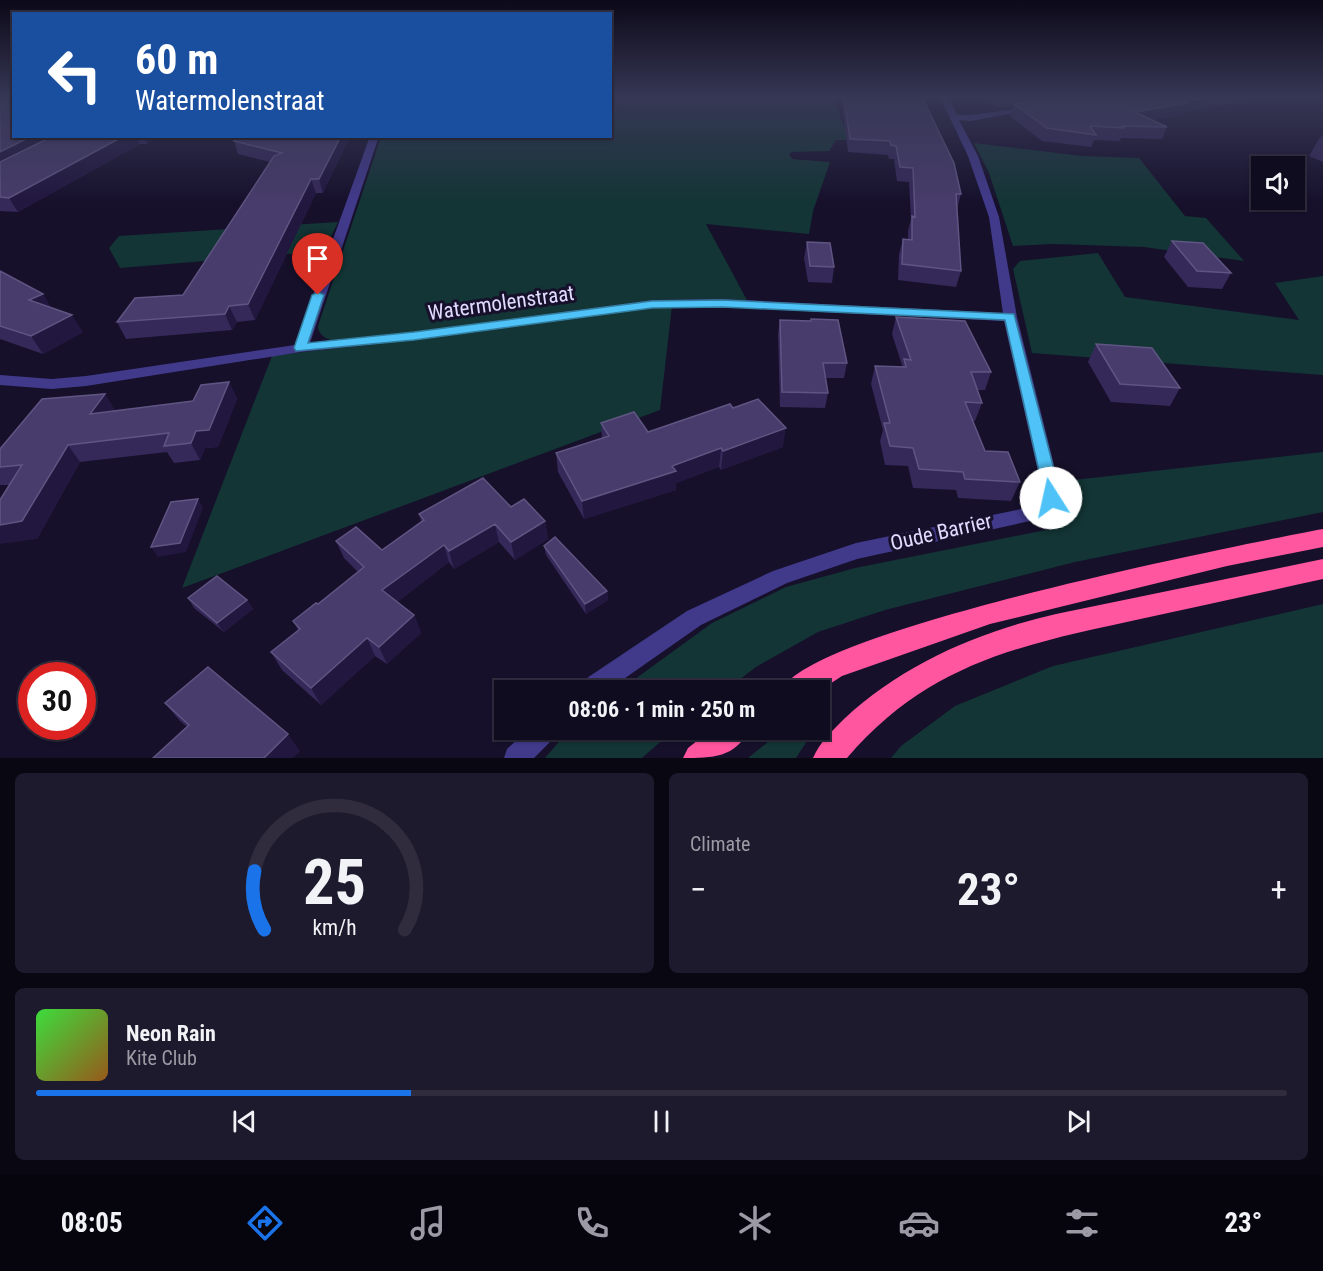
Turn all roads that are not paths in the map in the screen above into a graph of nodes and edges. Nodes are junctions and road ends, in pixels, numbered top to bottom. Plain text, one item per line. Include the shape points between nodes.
1 (962, 132) edge
2 (374, 138) edge
3 (1010, 317) junction
4 (300, 348) junction
5 (0, 380) edge
6 (1323, 538) edge
7 (1323, 569) edge
8 (604, 680) edge
9 (812, 680) edge
10 (535, 740) edge
11 (718, 740) edge
12 (516, 758) edge
13 (698, 758) edge
14 (828, 758) edge

1 - 3 street, Oude Barrier via 994,217
2 - 4 street
3 - 4 street, Watermolenstraat via 722,303 652,304
3 - 8 street, Oude Barrier via 1051,489 1051,498 1042,508 856,551 780,577 694,618
4 - 5 street, Watermolenstraat via 86,381 52,384
6 - 9 highway via 1227,556 990,613 834,666
7 - 14 highway via 1052,626 1003,640 958,659 896,695 849,732
10 - 12 street
11 - 13 highway

